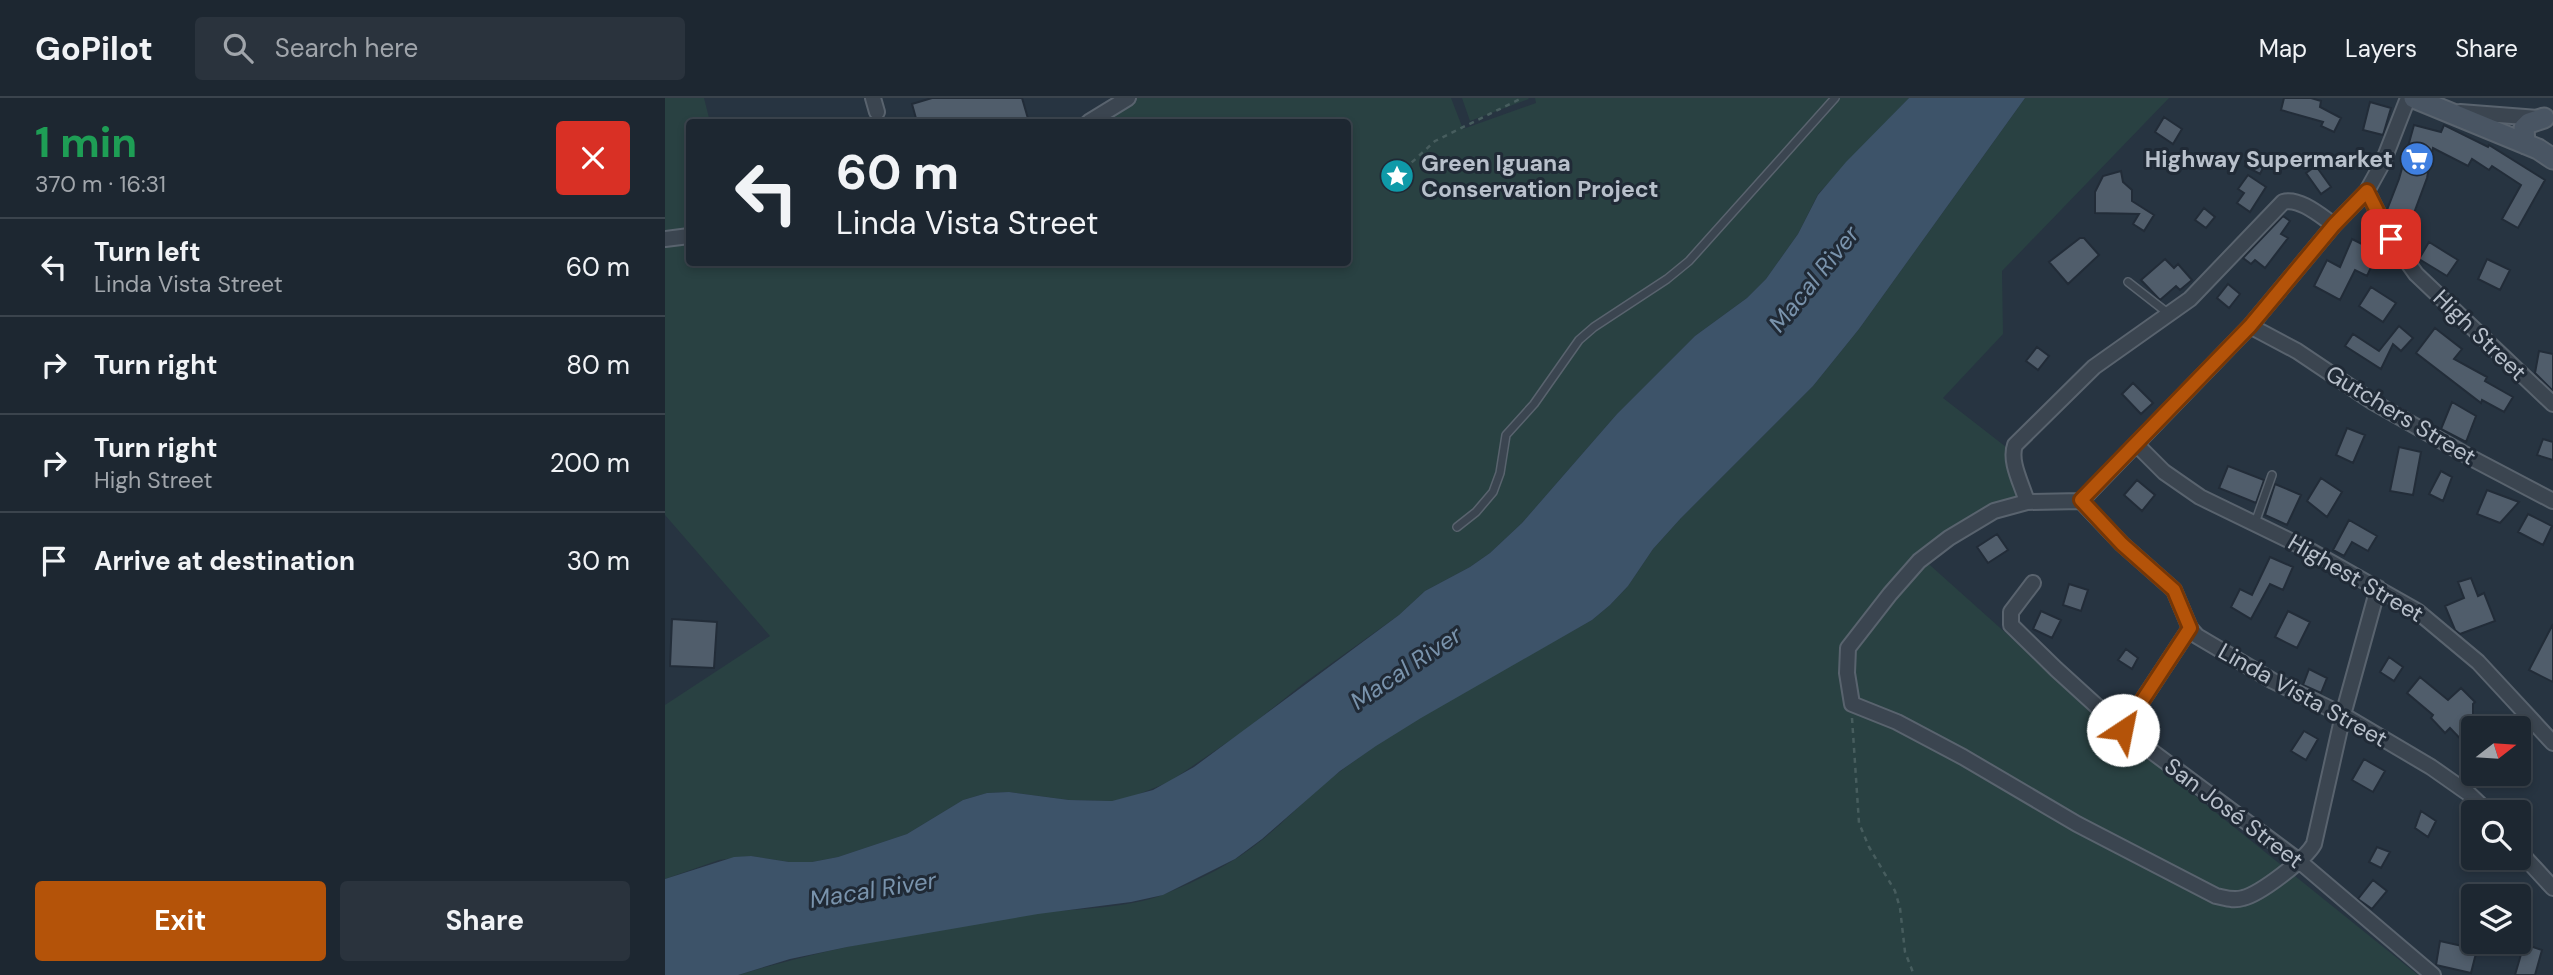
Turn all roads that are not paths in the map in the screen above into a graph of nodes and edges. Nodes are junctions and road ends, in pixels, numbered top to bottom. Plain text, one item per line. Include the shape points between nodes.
1 (1128, 98) edge
2 (1835, 98) edge
3 (2411, 98) edge
4 (2446, 110) junction
5 (1094, 119) edge
6 (2548, 119) edge
7 (2525, 144) junction
8 (2553, 159) edge
9 (2367, 191) junction
10 (2334, 225) junction
11 (686, 236) edge
12 (665, 239) edge
13 (2128, 282) dead end
14 (2170, 314) junction
15 (2250, 326) junction
16 (2553, 404) edge
17 (2136, 444) junction
18 (2272, 475) dead end
19 (2081, 500) junction
20 (2553, 501) edge
21 (2027, 502) junction
22 (2255, 523) junction
23 (1457, 527) dead end
24 (2033, 583) dead end
25 (2378, 588) junction
26 (2190, 628) junction
27 (2343, 715) junction
28 (2123, 730) junction
29 (2553, 743) edge
30 (2475, 800) edge
31 (2299, 861) junction
32 (2531, 864) edge
33 (2553, 888) edge
34 (2433, 975) edge

1 - 5 street
2 - 23 lane via 1689,261 1579,340 1506,435 1493,492
3 - 4 main road
3 - 9 street
4 - 6 street
4 - 7 main road
6 - 7 main road via 2524,128
7 - 8 main road
9 - 10 street
9 - 16 street, High Street via 2391,239 2416,274
10 - 14 street via 2297,202 2283,202 2220,270
10 - 15 street
11 - 12 street
13 - 14 lane
14 - 21 street via 2094,367 2015,445 2012,453
15 - 17 street
15 - 20 street, Gutchers Street via 2384,408
17 - 19 street
17 - 22 street, Highest Street via 2176,481
18 - 22 lane
19 - 21 street
19 - 26 street via 2174,590
21 - 31 street via 1994,511 1958,531 1919,561 1890,594 1848,648 1852,704 1897,722 2216,896 2246,898
22 - 25 street, Highest Street
24 - 28 street, San José Street via 2011,612 2011,625
25 - 27 street
25 - 29 street, Highest Street via 2454,639
26 - 27 street, Linda Vista Street via 2273,681
26 - 28 street
27 - 30 street, Linda Vista Street via 2440,772
27 - 31 street via 2314,845
28 - 31 street, San José Street
31 - 34 street, San José Street
32 - 33 street

